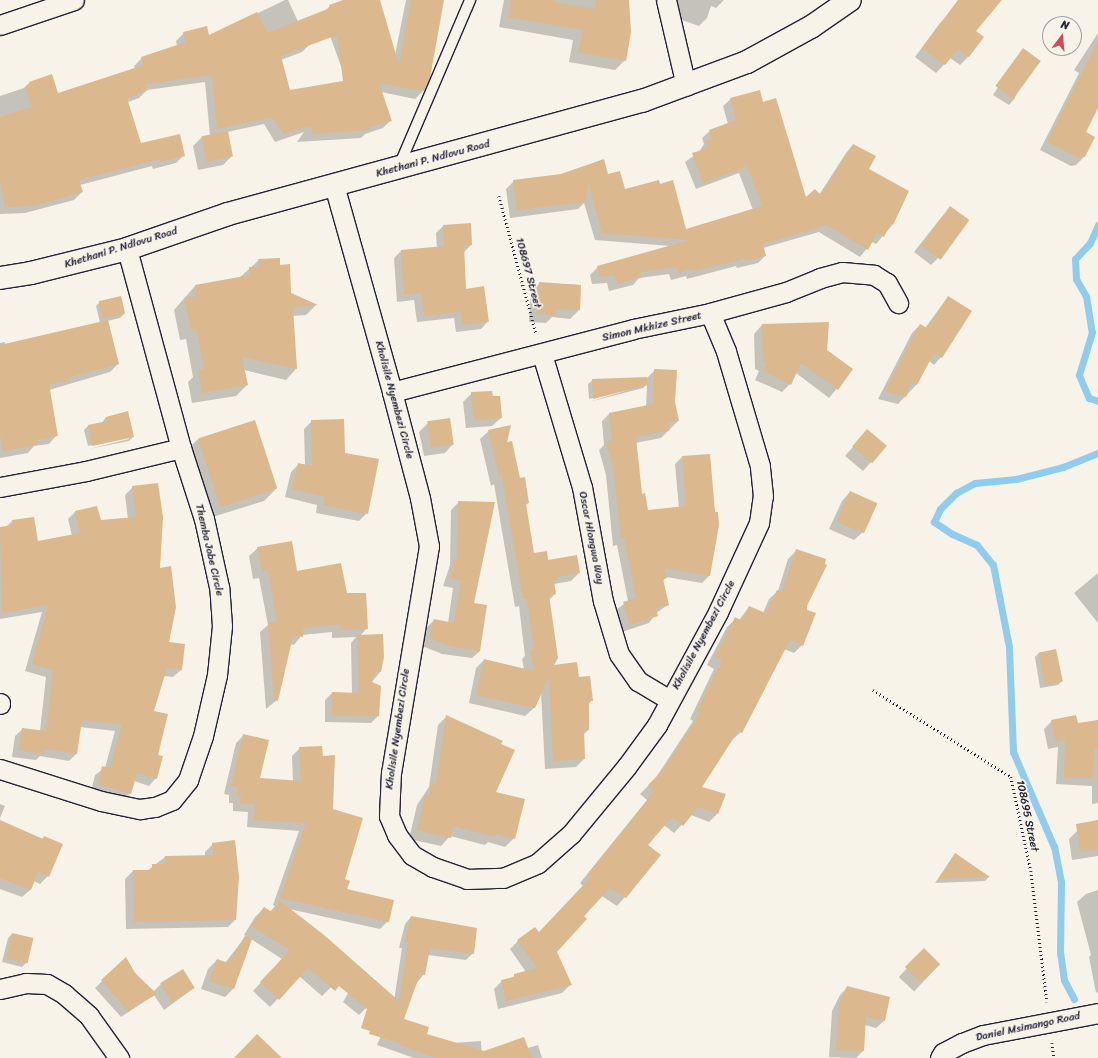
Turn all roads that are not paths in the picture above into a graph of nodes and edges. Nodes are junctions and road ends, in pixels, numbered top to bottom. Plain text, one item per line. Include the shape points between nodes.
1 (74, 0) edge
2 (470, 0) edge
3 (666, 0) edge
4 (850, 0) edge
5 (0, 25) edge
6 (686, 86) junction
7 (398, 168) junction
8 (334, 185) junction
9 (127, 249) junction
10 (0, 278) edge
11 (898, 303) dead end
12 (710, 313) junction
13 (542, 354) junction
14 (392, 392) junction
15 (181, 448) junction
16 (0, 487) edge
17 (670, 700) junction
18 (0, 769) edge
19 (0, 989) edge
20 (1098, 1013) edge
21 (119, 1058) edge
22 (940, 1058) edge

1 - 5 street
2 - 7 lane
3 - 6 street
4 - 6 street, Khethani P. Ndlovu Road via 811,27 747,62
6 - 7 street, Khethani P. Ndlovu Road via 642,101
7 - 8 street, Khethani P. Ndlovu Road
8 - 9 street, Khethani P. Ndlovu Road via 228,214
8 - 14 street, Kholisile Nyembezi Circle
9 - 10 street, Khethani P. Ndlovu Road via 31,273
9 - 15 street, Themba Jobe Circle
11 - 12 street, Simon Mkhize Street via 887,283 874,275 842,272 786,292
12 - 13 street, Simon Mkhize Street via 633,329
12 - 17 street, Kholisile Nyembezi Circle via 726,351 760,466 763,496 759,523 718,612
13 - 14 street, Simon Mkhize Street
13 - 17 street, Oscar Hlongwa Way via 582,487 603,600 619,654 638,681
14 - 17 street, Kholisile Nyembezi Circle via 420,498 429,546 409,651 389,796 389,816 397,835 412,855 433,867 467,879 503,878 538,863 571,834 627,766 657,725
15 - 16 street via 86,471
15 - 18 street, Themba Jobe Circle via 204,519 219,587 222,626 217,675 203,736 188,780 172,800 155,808 140,809 101,801
19 - 21 street via 26,982 47,984 64,994 89,1016
20 - 22 street, Daniel Msimango Road via 983,1035 962,1043

